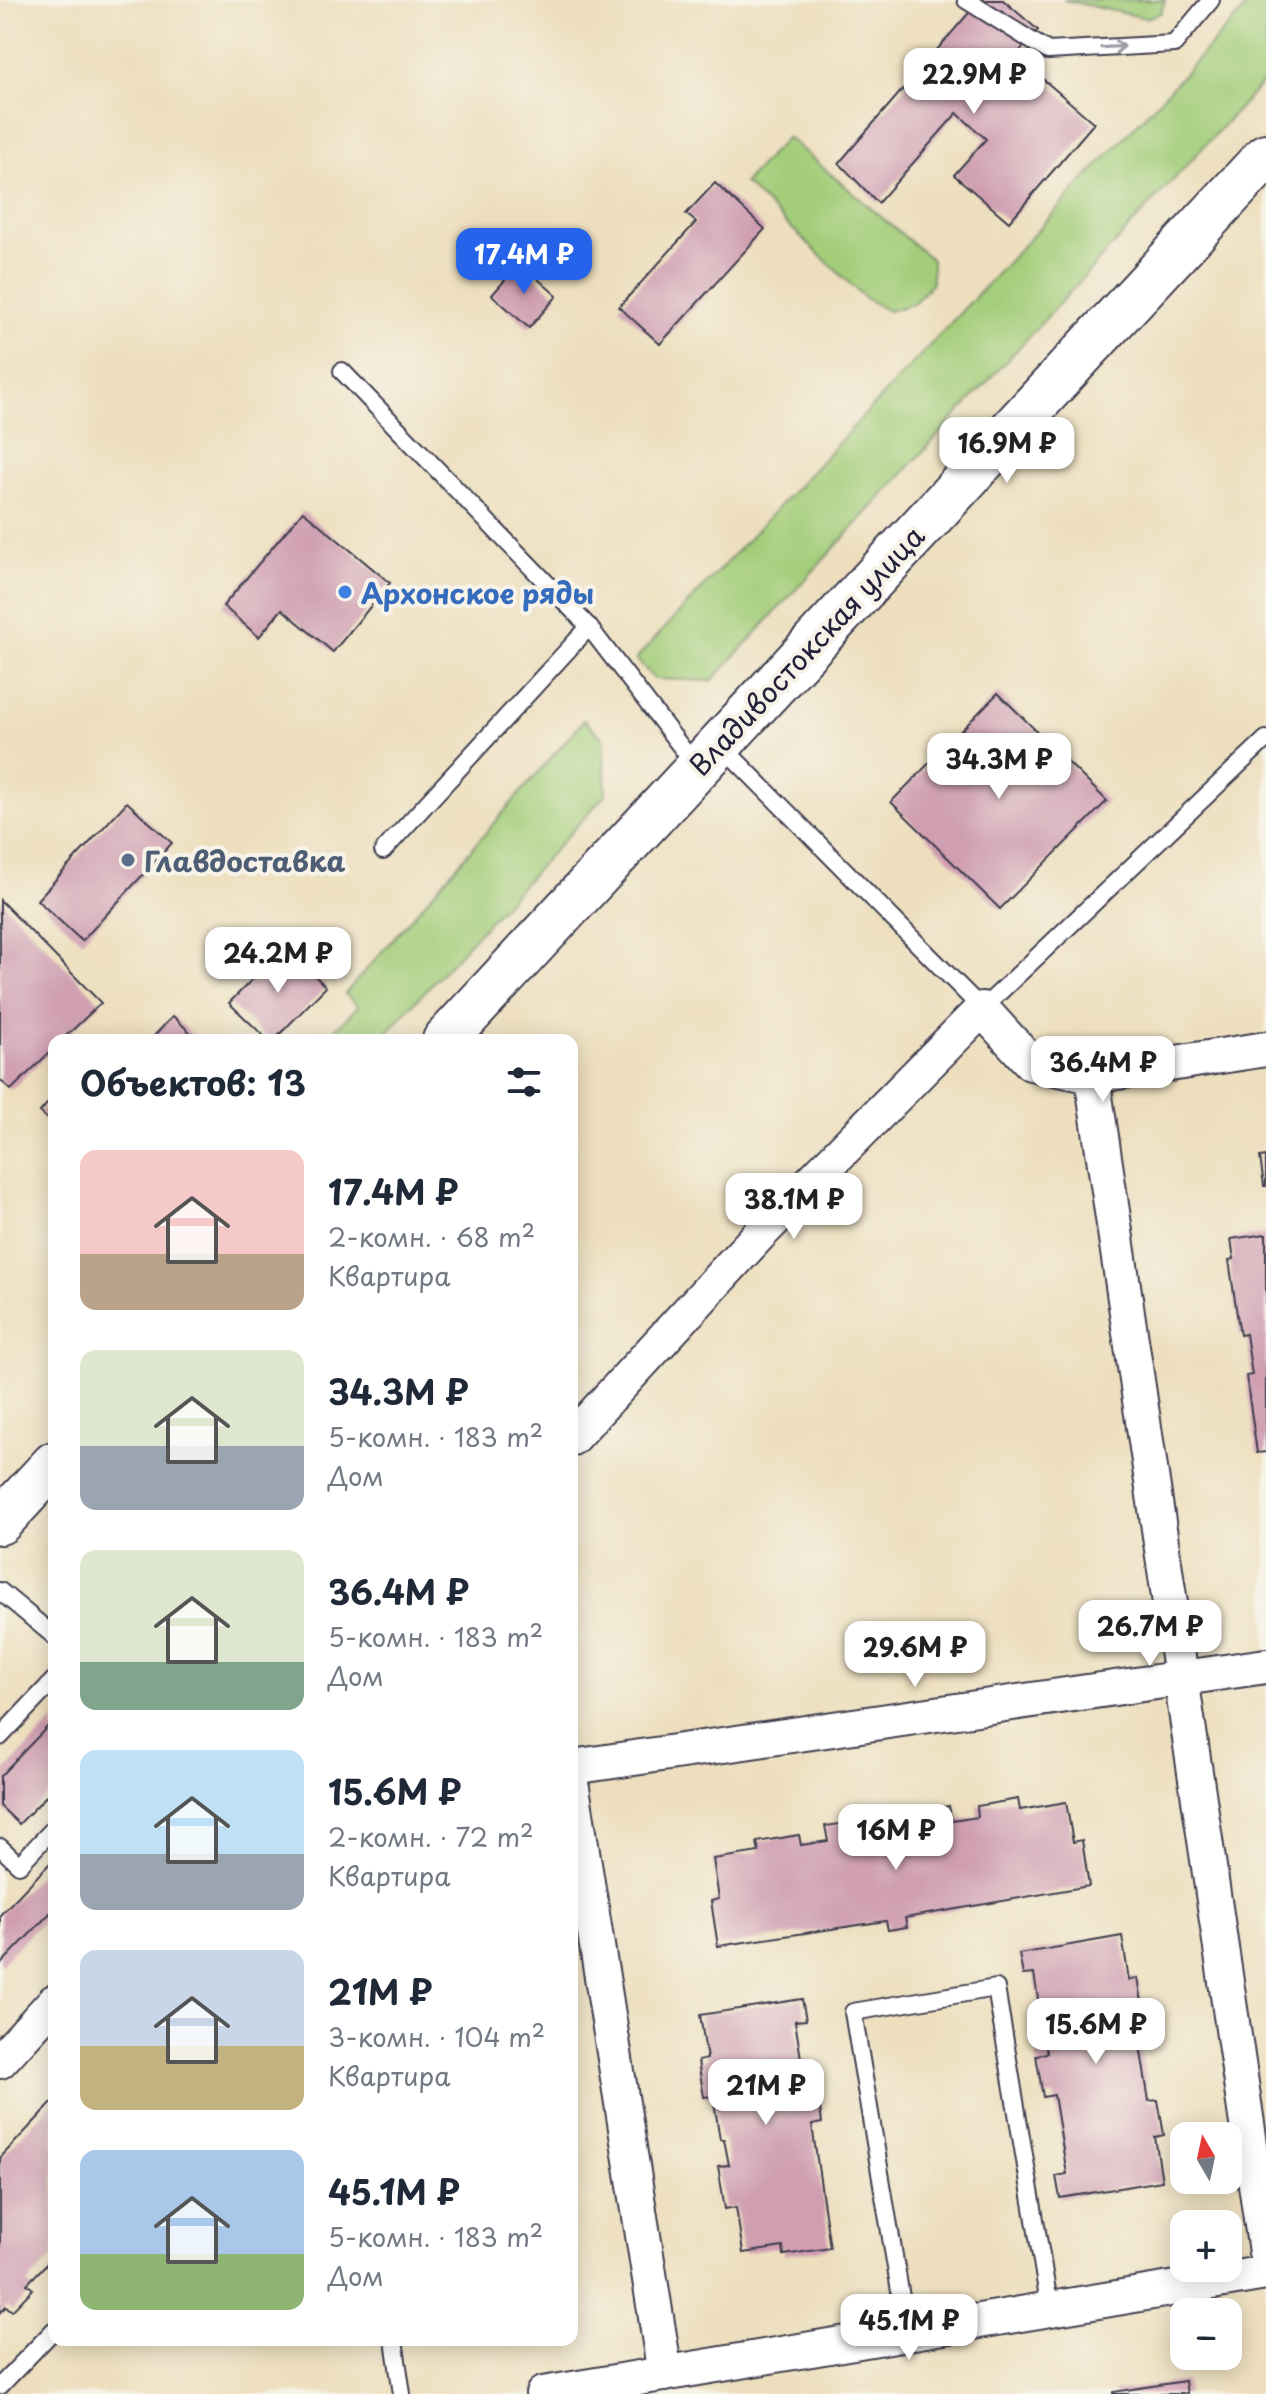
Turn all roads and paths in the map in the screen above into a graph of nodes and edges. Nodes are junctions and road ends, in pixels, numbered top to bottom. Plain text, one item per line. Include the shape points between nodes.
1 (966, 0) edge
2 (1211, 0) edge
3 (1266, 156) edge
4 (342, 371) dead end
5 (589, 627) junction
6 (1266, 739) edge
7 (709, 755) junction
8 (383, 851) dead end
9 (982, 1009) junction
10 (451, 1034) edge
11 (1266, 1049) edge
12 (1092, 1076) junction
13 (578, 1431) edge
14 (48, 1470) edge
15 (0, 1522) edge
16 (0, 1591) edge
17 (48, 1631) edge
18 (1266, 1666) edge
19 (1182, 1681) junction
20 (48, 1686) edge
21 (0, 1737) edge
22 (578, 1766) edge
23 (578, 1826) edge
24 (48, 1834) edge
25 (0, 1847) edge
26 (48, 2009) edge
27 (0, 2061) edge
28 (1266, 2252) edge
29 (1266, 2273) edge
30 (1050, 2309) junction
31 (907, 2333) junction
32 (48, 2336) edge
33 (395, 2346) edge
34 (665, 2374) junction
35 (0, 2386) edge
36 (402, 2394) edge
37 (543, 2394) edge

1 -> 2 lane via 1048,51 1174,44
3 - 7 main road, Владивостокская улица
4 - 5 lane
5 - 7 lane
5 - 8 lane
6 - 9 lane
7 - 9 lane
7 - 10 main road, Владивостокская улица
9 - 12 street via 1031,1063
9 - 13 street via 758,1236
11 - 12 street
12 - 19 street
14 - 15 main road
16 - 17 lane
18 - 19 street
19 - 22 street
19 - 28 street
20 - 21 lane
23 - 34 street
24 - 25 lane via 19,1865
26 - 27 street
29 - 30 street
30 - 31 street
30 - 31 lane via 996,1988 853,2012
31 - 34 street
32 - 35 lane
33 - 36 lane
34 - 37 street

